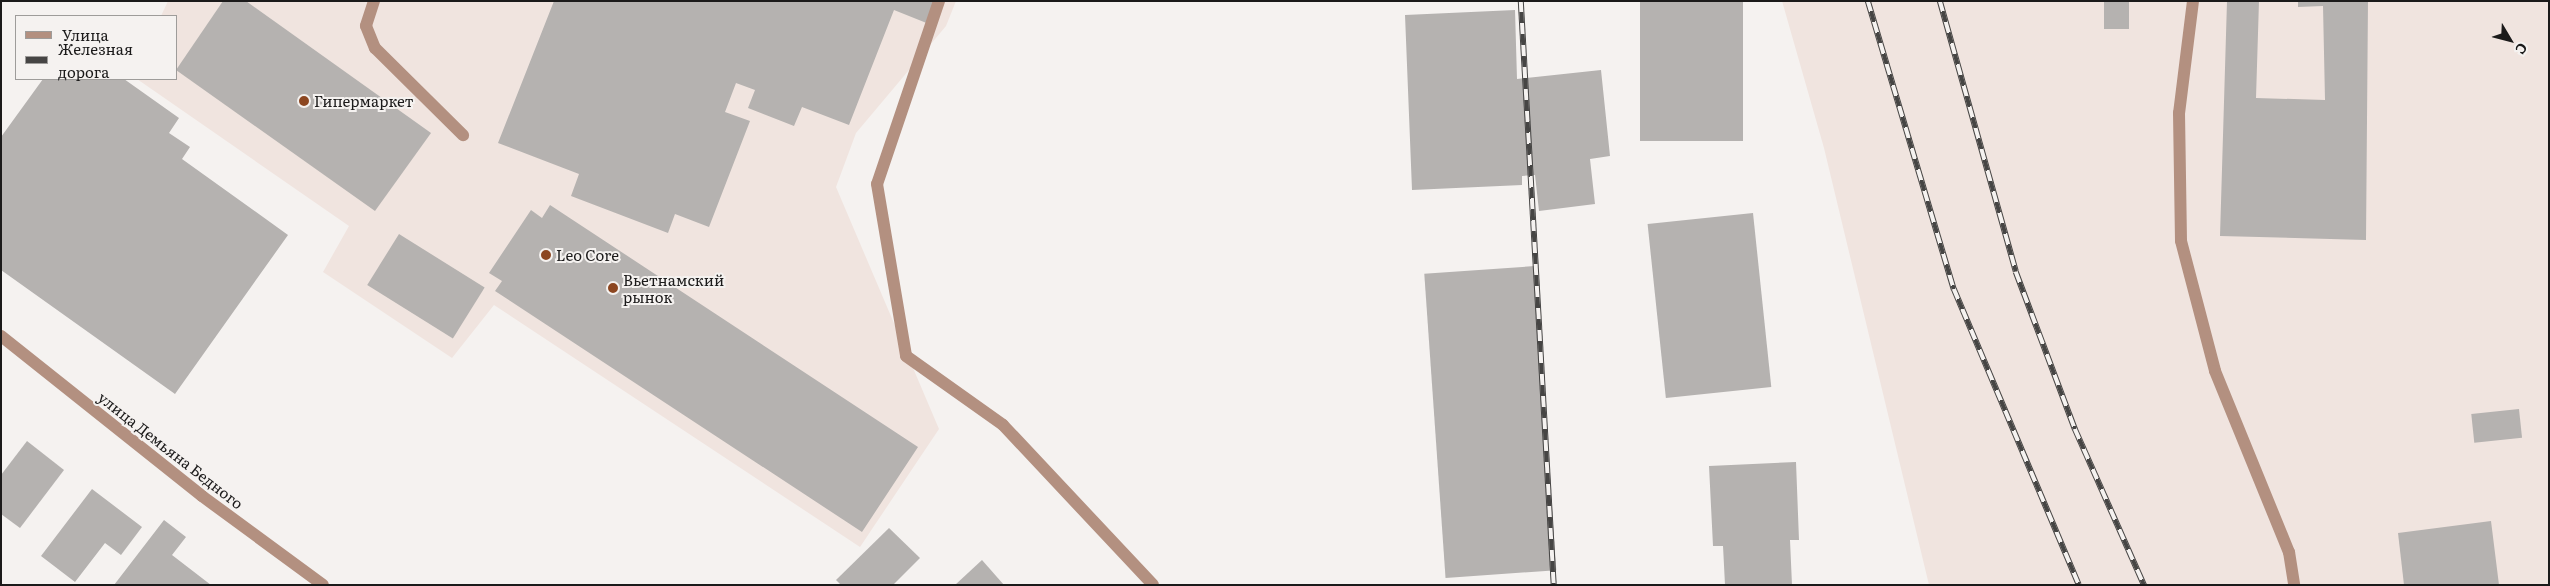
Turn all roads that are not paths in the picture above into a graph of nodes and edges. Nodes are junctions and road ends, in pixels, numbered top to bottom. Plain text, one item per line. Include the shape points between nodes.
1 (374, 1) edge
2 (939, 1) edge
3 (2193, 1) edge
4 (463, 135) dead end
5 (1, 336) edge
6 (324, 585) edge
7 (1153, 585) edge
8 (2294, 585) edge

1 - 4 street via 366,26 375,48
2 - 7 street via 876,184 906,356 1003,425
3 - 8 street via 2179,114 2181,241 2215,371 2289,552
5 - 6 street, улица Демьяна Бедного via 202,496

